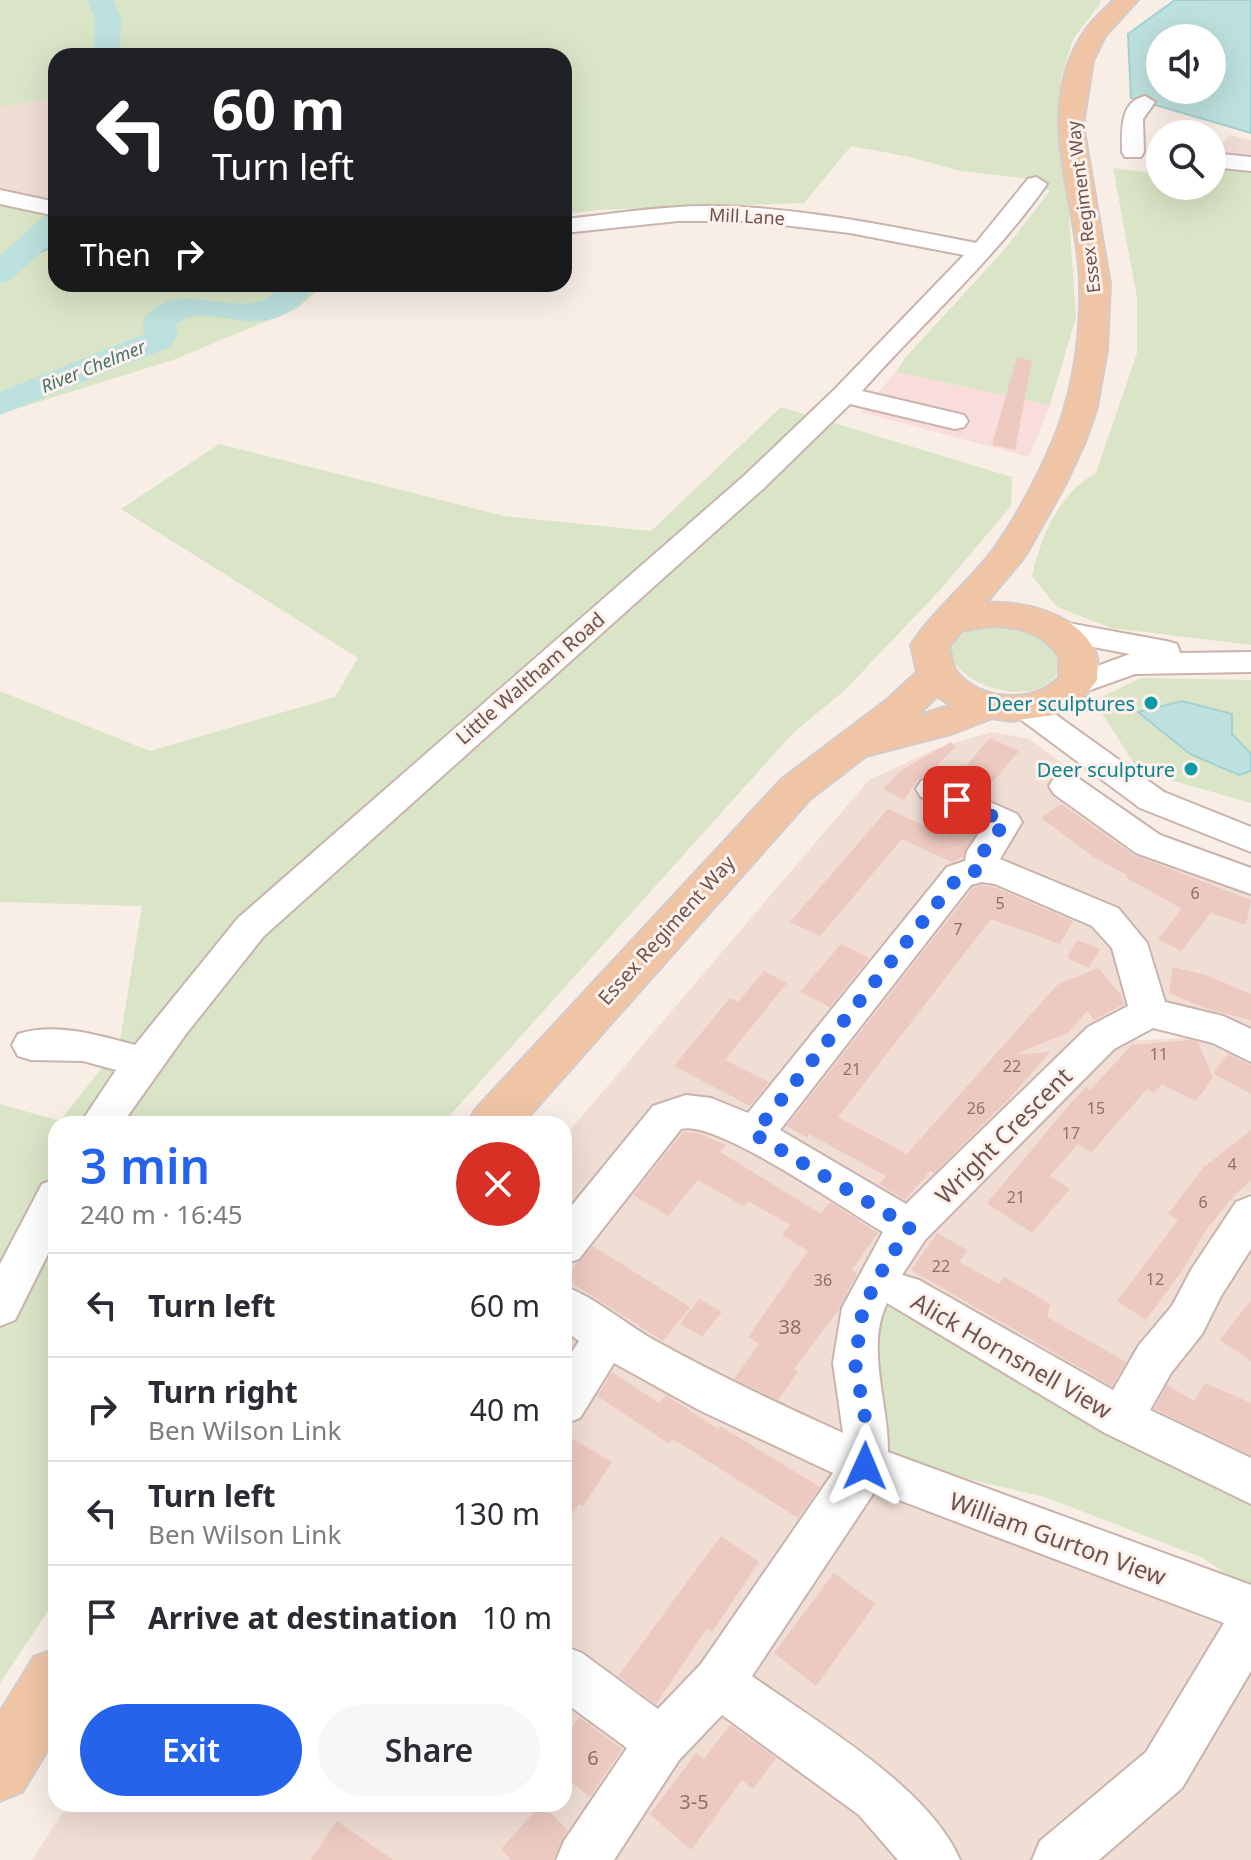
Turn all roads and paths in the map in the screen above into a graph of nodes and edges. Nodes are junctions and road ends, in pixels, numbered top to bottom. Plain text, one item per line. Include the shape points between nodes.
1 (1127, 0) edge
2 (1145, 102) dead end
3 (1146, 153) edge
4 (1226, 161) edge
5 (1251, 164) edge
6 (1036, 184) dead end
7 (0, 197) edge
8 (48, 207) edge
9 (572, 225) edge
10 (928, 241) junction
11 (989, 243) junction
12 (944, 288) junction
13 (844, 395) junction
14 (955, 421) dead end
15 (1007, 556) junction
16 (953, 622) junction
17 (1046, 626) junction
18 (1215, 661) junction
19 (1251, 662) edge
20 (936, 675) junction
21 (1073, 689) junction
22 (987, 706) junction
23 (1027, 709) junction
24 (850, 748) junction
25 (1111, 770) junction
26 (1066, 786) dead end
27 (933, 789) dead end
28 (1251, 840) edge
29 (981, 869) junction
30 (1249, 875) edge
31 (1149, 1013) junction
32 (31, 1045) dead end
33 (1251, 1047) edge
34 (142, 1062) junction
35 (105, 1116) edge
36 (499, 1116) edge
37 (754, 1134) junction
38 (48, 1212) edge
39 (1251, 1214) edge
40 (910, 1227) junction
41 (572, 1236) edge
42 (904, 1293) dead end
43 (0, 1307) edge
44 (572, 1311) edge
45 (606, 1337) junction
46 (572, 1390) edge
47 (1121, 1418) junction
48 (865, 1466) junction
49 (1251, 1482) edge
50 (1251, 1609) edge
51 (1251, 1624) edge
52 (572, 1677) edge
53 (719, 1682) junction
54 (48, 1691) edge
55 (661, 1742) junction
56 (3, 1757) edge
57 (583, 1860) edge
58 (933, 1860) edge
59 (1059, 1860) edge

1 - 15 main road, Essex Regiment Way via 1095,33 1081,61 1070,125 1095,284 1092,350 1081,407 1048,485
2 - 3 street via 1132,118 1125,151
4 - 5 street
6 - 11 street, Little Waltham Road
7 - 8 street
9 - 10 street, Mill Lane via 715,213 782,217
10 - 11 street, Mill Lane
10 - 12 street
11 - 12 street, Little Waltham Road
12 - 13 street, Little Waltham Road
13 - 14 street
13 - 34 street, Little Waltham Road via 755,481 251,927
15 - 16 main road, Essex Regiment Way
15 - 17 main road
16 - 17 main road via 992,613
16 - 20 main road, Essex Regiment Way via 930,645
17 - 18 street
17 - 21 main road via 1074,648 1081,667
18 - 19 street
18 - 21 street via 1131,664
20 - 22 main road, Essex Regiment Way via 957,694
20 - 24 main road, Essex Regiment Way
21 - 23 main road, Essex Regiment Way via 1051,703
21 - 25 street via 1086,731
22 - 23 main road, Essex Regiment Way
22 - 24 main road, Essex Regiment Way
23 - 25 street
24 - 36 main road, Essex Regiment Way via 796,789
25 - 28 street via 1152,800
26 - 30 street via 1148,844
27 - 29 street via 1005,822 984,851
29 - 31 street via 1001,872 1105,917 1129,943
29 - 37 street via 959,876
31 - 33 street via 1223,1031
31 - 40 street, Wright Crescent via 1101,1038
32 - 34 street via 83,1046
34 - 35 street, Little Waltham Road
37 - 40 street
37 - 41 street via 711,1114 686,1111 667,1117
38 - 43 street
39 - 47 street, Alick Hornsnell View
40 - 48 street, Wright Crescent via 863,1308 855,1363 866,1423
42 - 47 street, Alick Hornsnell View
44 - 45 street, William Gurton View
45 - 46 street
45 - 48 street, William Gurton View
47 - 49 street, Alick Hornsnell View
48 - 50 street, William Gurton View
48 - 53 street
51 - 59 street via 1164,1770
52 - 55 street
53 - 55 street
53 - 58 street via 877,1797
54 - 56 main road
55 - 57 street

